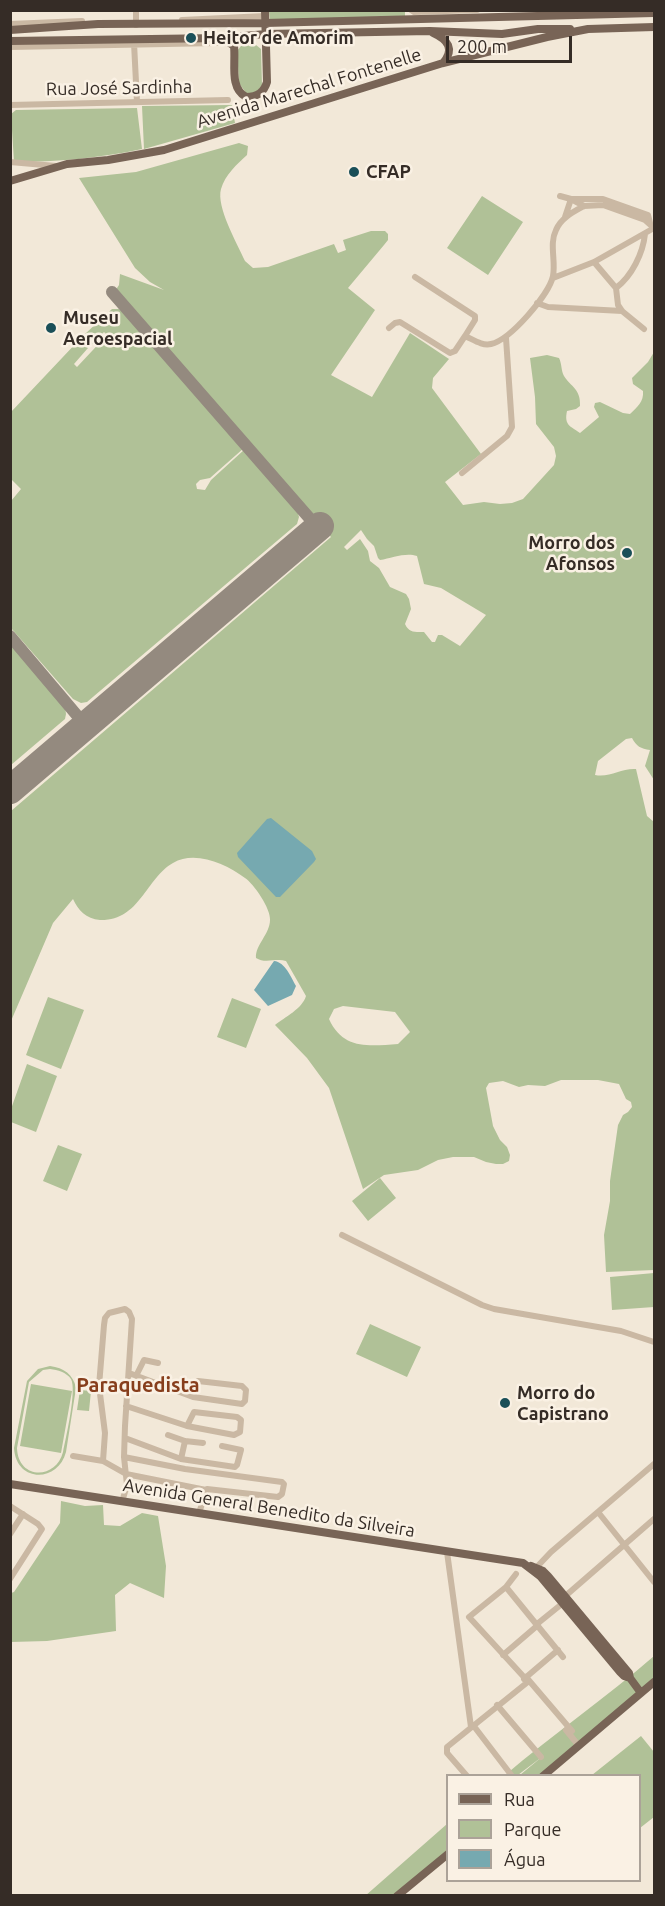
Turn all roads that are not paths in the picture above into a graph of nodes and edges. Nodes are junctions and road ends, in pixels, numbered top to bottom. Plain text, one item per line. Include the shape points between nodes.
1 (136, 10) edge
2 (411, 10) edge
3 (477, 10) edge
4 (589, 12) edge
5 (625, 12) edge
6 (517, 13) edge
7 (558, 13) edge
8 (654, 13) edge
9 (607, 14) junction
10 (265, 17) edge
11 (136, 22) junction
12 (10, 24) edge
13 (654, 27) edge
14 (568, 29) junction
15 (592, 29) junction
16 (624, 29) junction
17 (10, 30) edge
18 (430, 31) junction
19 (654, 32) edge
20 (266, 34) junction
21 (227, 38) junction
22 (10, 41) edge
23 (133, 42) junction
24 (10, 47) edge
25 (450, 52) junction
26 (458, 60) junction
27 (443, 63) junction
28 (228, 100) dead end
29 (137, 102) junction
30 (10, 105) edge
31 (10, 162) edge
32 (59, 166) junction
33 (10, 181) edge
34 (560, 196) dead end
35 (571, 199) junction
36 (584, 206) junction
37 (565, 218) junction
38 (653, 227) edge
39 (645, 234) junction
40 (594, 262) junction
41 (415, 277) dead end
42 (553, 278) junction
43 (616, 288) junction
44 (537, 303) junction
45 (622, 311) junction
46 (389, 328) dead end
47 (644, 329) dead end
48 (465, 336) junction
49 (506, 338) junction
50 (462, 472) dead end
51 (342, 1235) dead end
52 (654, 1342) edge
53 (158, 1363) dead end
54 (129, 1373) junction
55 (136, 1376) junction
56 (194, 1397) junction
57 (126, 1406) junction
58 (187, 1426) junction
59 (168, 1435) dead end
60 (125, 1438) junction
61 (185, 1441) junction
62 (203, 1443) dead end
63 (222, 1446) dead end
64 (73, 1456) dead end
65 (124, 1457) junction
66 (181, 1459) junction
67 (103, 1461) junction
68 (654, 1464) edge
69 (126, 1474) junction
70 (10, 1484) edge
71 (206, 1490) junction
72 (122, 1502) junction
73 (10, 1506) edge
74 (598, 1512) junction
75 (199, 1513) junction
76 (23, 1514) junction
77 (654, 1519) edge
78 (10, 1534) edge
79 (624, 1546) junction
80 (447, 1551) junction
81 (530, 1567) junction
82 (13, 1569) edge
83 (516, 1574) dead end
84 (10, 1579) edge
85 (654, 1582) edge
86 (506, 1587) junction
87 (563, 1600) junction
88 (538, 1625) junction
89 (558, 1650) junction
90 (504, 1655) junction
91 (563, 1657) dead end
92 (526, 1679) junction
93 (654, 1682) edge
94 (641, 1693) junction
95 (497, 1705) junction
96 (472, 1726) junction
97 (579, 1746) junction
98 (541, 1757) dead end
99 (465, 1774) edge
100 (510, 1774) edge
101 (545, 1774) edge
102 (446, 1855) edge
103 (397, 1896) edge

1 - 11 street
2 - 3 street
4 - 7 main road
4 - 9 main road
5 - 8 main road
5 - 9 main road
6 - 7 main road
6 - 10 main road
7 - 14 main road
9 - 15 main road
10 - 11 main road
10 - 20 main road
11 - 12 street
11 - 17 main road
13 - 16 main road, Avenida Marechal Fontenelle
14 - 15 main road
14 - 18 main road via 502,34
15 - 16 main road, Avenida Marechal Fontenelle
15 - 26 main road, Avenida Marechal Fontenelle
16 - 19 main road
18 - 20 main road
18 - 25 main road via 444,39
20 - 21 main road
20 - 21 main road via 267,81 263,92 252,97 238,91 234,50
21 - 23 main road
22 - 23 main road
23 - 24 street
23 - 29 street
25 - 26 main road
25 - 27 main road
26 - 27 main road, Avenida Marechal Fontenelle
27 - 32 main road, Avenida Marechal Fontenelle via 164,150
28 - 29 street, Rua José Sardinha
29 - 30 street, Rua José Sardinha
31 - 32 street
32 - 33 main road, Avenida Marechal Fontenelle
34 - 35 street
35 - 36 street
35 - 37 street
35 - 38 street via 603,199 648,215
36 - 37 street
36 - 38 street via 603,205
37 - 42 street via 554,232
38 - 39 street
39 - 40 street
39 - 43 street via 642,250 628,276
40 - 42 street
40 - 43 street
41 - 48 street via 475,316
42 - 44 street
43 - 45 street
44 - 45 street
44 - 49 street
45 - 47 street
46 - 48 street via 400,322 450,353
48 - 49 street via 482,344
49 - 50 street via 512,427 507,436
51 - 52 street via 482,1305 621,1331
53 - 55 street via 144,1360
54 - 55 street
54 - 57 street
54 - 67 street via 132,1319 125,1309 108,1313 105,1318 99,1386 105,1433
55 - 56 street
56 - 56 street via 242,1404 246,1390 242,1386 198,1381
57 - 58 street
57 - 60 street
58 - 58 street via 234,1435 240,1432 241,1420 194,1412
59 - 61 street
60 - 65 street
60 - 66 street
61 - 62 street
61 - 66 street
63 - 66 street via 241,1450 237,1466
64 - 67 street
65 - 69 street
65 - 71 street via 284,1484 278,1497
67 - 69 street
68 - 74 street
69 - 71 street
69 - 72 street
70 - 72 main road, Avenida General Benedito da Silveira
71 - 75 street
72 - 75 main road, Avenida General Benedito da Silveira
73 - 76 street
74 - 79 street
74 - 81 street
75 - 80 main road, Avenida General Benedito da Silveira
76 - 78 street
76 - 82 street via 42,1529
77 - 79 street
79 - 85 street
79 - 87 street
80 - 81 main road, Avenida General Benedito da Silveira
80 - 96 street
81 - 87 main road
82 - 84 street
83 - 86 street
86 - 88 street
86 - 90 street via 469,1617
87 - 88 street
87 - 94 main road
88 - 89 street
88 - 90 street
89 - 91 street
89 - 92 street
90 - 92 street
92 - 95 street
92 - 97 street
93 - 94 main road
94 - 97 main road
95 - 96 street
95 - 98 street
96 - 99 street via 447,1747 447,1753
96 - 100 street
97 - 101 main road
102 - 103 main road

